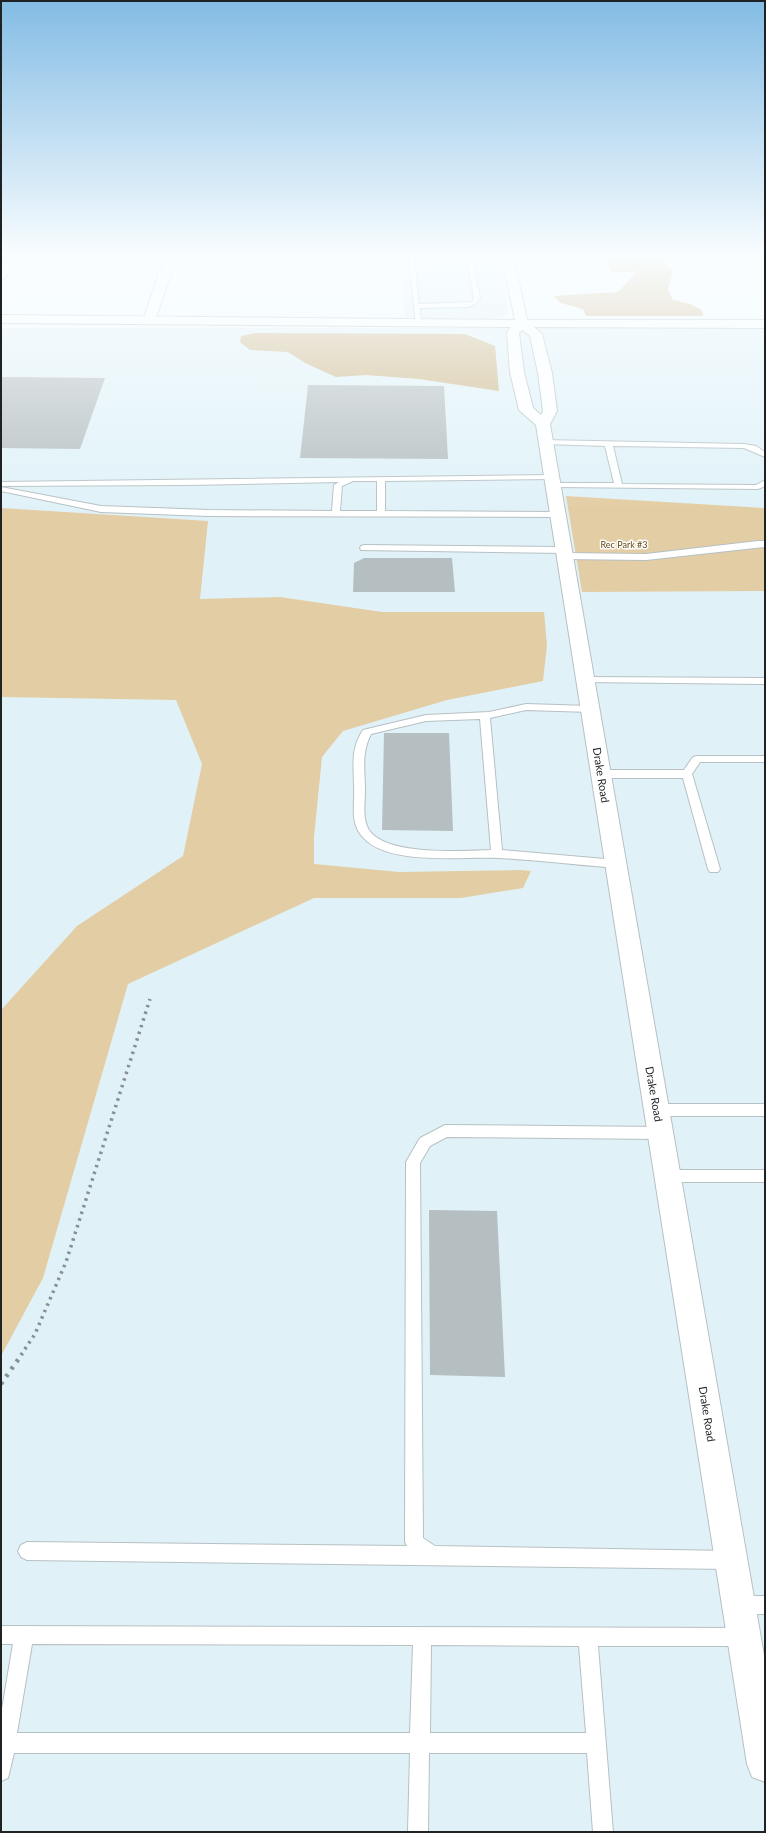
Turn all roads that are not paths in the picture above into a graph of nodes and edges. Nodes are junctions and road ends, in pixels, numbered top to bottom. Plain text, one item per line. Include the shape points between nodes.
1 (514, 339) edge
2 (537, 339) edge
3 (545, 433) junction
4 (608, 444) junction
5 (765, 455) edge
6 (352, 479) junction
7 (381, 479) junction
8 (553, 481) junction
9 (765, 482) edge
10 (1, 484) edge
11 (619, 486) junction
12 (1, 489) edge
13 (336, 513) junction
14 (381, 514) junction
15 (558, 514) junction
16 (765, 544) edge
17 (364, 548) dead end
18 (565, 553) junction
19 (586, 680) junction
20 (765, 681) edge
21 (590, 709) junction
22 (488, 715) junction
23 (765, 759) edge
24 (602, 774) junction
25 (687, 774) junction
26 (497, 854) junction
27 (616, 864) junction
28 (714, 869) dead end
29 (765, 1110) edge
30 (659, 1122) junction
31 (668, 1176) junction
32 (765, 1176) edge
33 (27, 1551) dead end
34 (432, 1554) junction
35 (731, 1560) junction
36 (739, 1605) junction
37 (765, 1605) edge
38 (1, 1635) edge
39 (24, 1635) junction
40 (422, 1636) junction
41 (588, 1637) junction
42 (744, 1637) junction
43 (758, 1681) edge
44 (6, 1743) junction
45 (420, 1743) junction
46 (596, 1743) junction
47 (765, 1764) edge
48 (1, 1771) edge
49 (418, 1832) edge
50 (603, 1832) edge

1 - 3 street via 517,372 526,410
2 - 3 street, Drake Road via 550,411
3 - 4 lane
3 - 8 street, Drake Road
4 - 5 lane via 744,446
4 - 11 lane
6 - 7 lane
6 - 10 lane
6 - 13 lane via 338,486
7 - 8 lane
7 - 14 lane
8 - 11 lane
8 - 15 street, Drake Road
9 - 11 lane via 758,487
12 - 13 lane via 101,509 209,513
13 - 14 lane
14 - 15 lane
15 - 18 street, Drake Road
16 - 18 lane via 646,558
17 - 18 lane
18 - 19 street, Drake Road
19 - 20 lane
19 - 21 street, Drake Road
21 - 22 lane via 526,707
21 - 24 street, Drake Road
22 - 26 lane via 485,716
22 - 26 lane via 426,718 367,732 360,746 359,820 369,838 400,851 420,854
23 - 25 lane via 697,759
24 - 25 lane
24 - 27 street, Drake Road
25 - 28 lane
26 - 27 lane
27 - 30 street, Drake Road
29 - 30 lane
30 - 31 street, Drake Road
30 - 34 lane via 445,1131 425,1142 413,1162 414,1542
31 - 32 lane
31 - 35 street, Drake Road
33 - 34 lane
34 - 35 lane
35 - 36 street, Drake Road
36 - 37 lane
36 - 42 street, Drake Road
38 - 39 lane
39 - 40 lane
39 - 44 lane
40 - 41 lane
40 - 45 lane
41 - 42 lane
41 - 46 lane
42 - 43 street, Drake Road
43 - 47 street, Drake Road
44 - 45 lane
44 - 48 lane
45 - 46 lane
45 - 49 lane
46 - 50 lane

